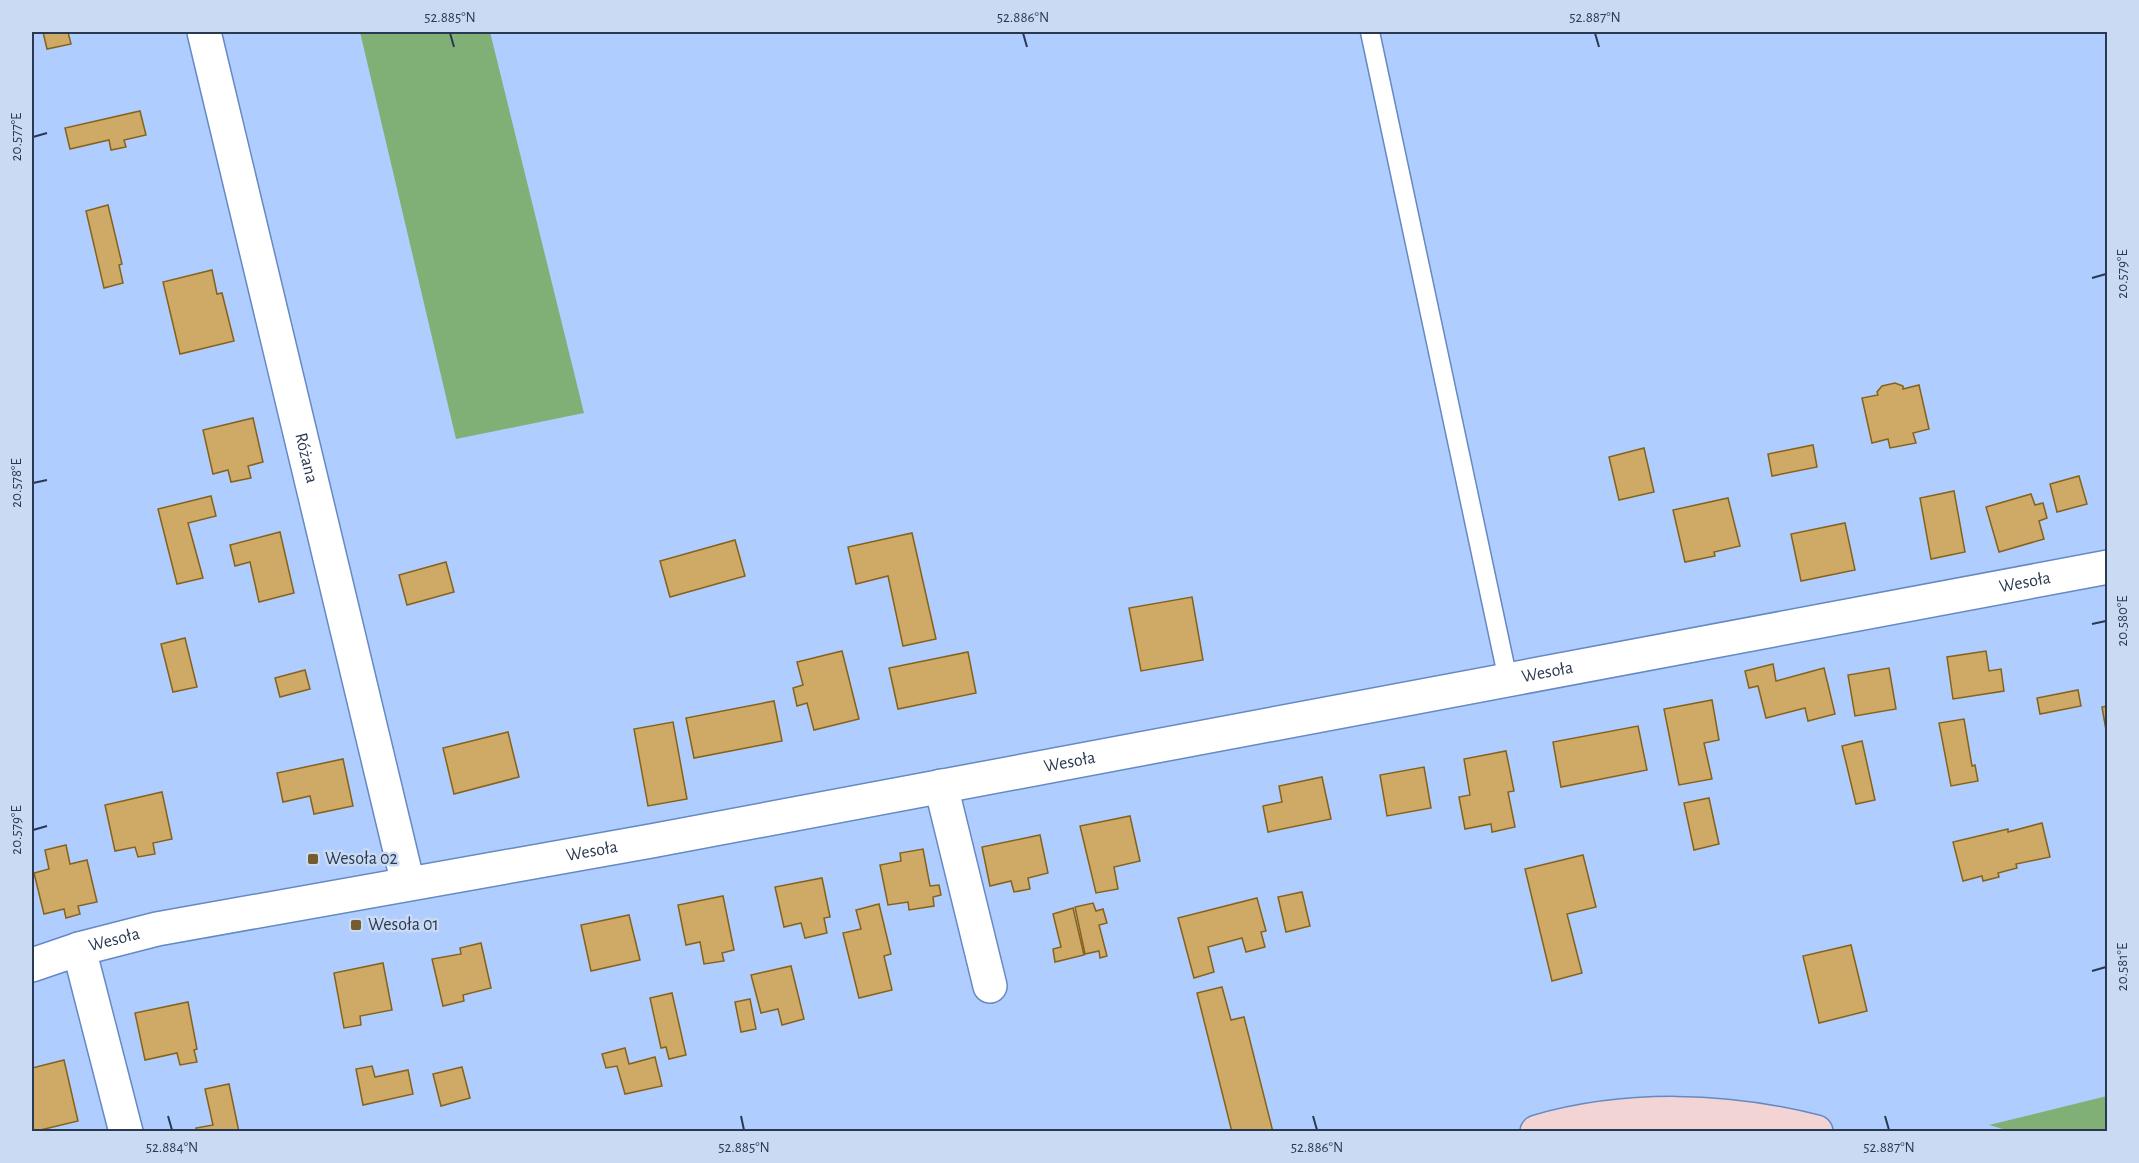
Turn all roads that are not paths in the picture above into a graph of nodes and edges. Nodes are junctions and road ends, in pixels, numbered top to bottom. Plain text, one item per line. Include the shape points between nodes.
1 (204, 32) edge
2 (1370, 32) edge
3 (2108, 567) edge
4 (1508, 680) junction
5 (941, 786) junction
6 (408, 884) junction
7 (79, 949) junction
8 (32, 965) edge
9 (990, 986) dead end
10 (1627, 1124) edge
11 (126, 1131) edge
12 (1537, 1131) edge
13 (1816, 1131) edge

1 - 6 street, Różana
2 - 4 lane
3 - 4 street, Wesoła
4 - 5 street, Wesoła
5 - 6 street, Wesoła
5 - 9 street
6 - 7 street, Wesoła via 157,929
7 - 8 street, Wesoła
7 - 11 street
10 - 12 main road via 1558,1125
10 - 13 main road via 1699,1113

